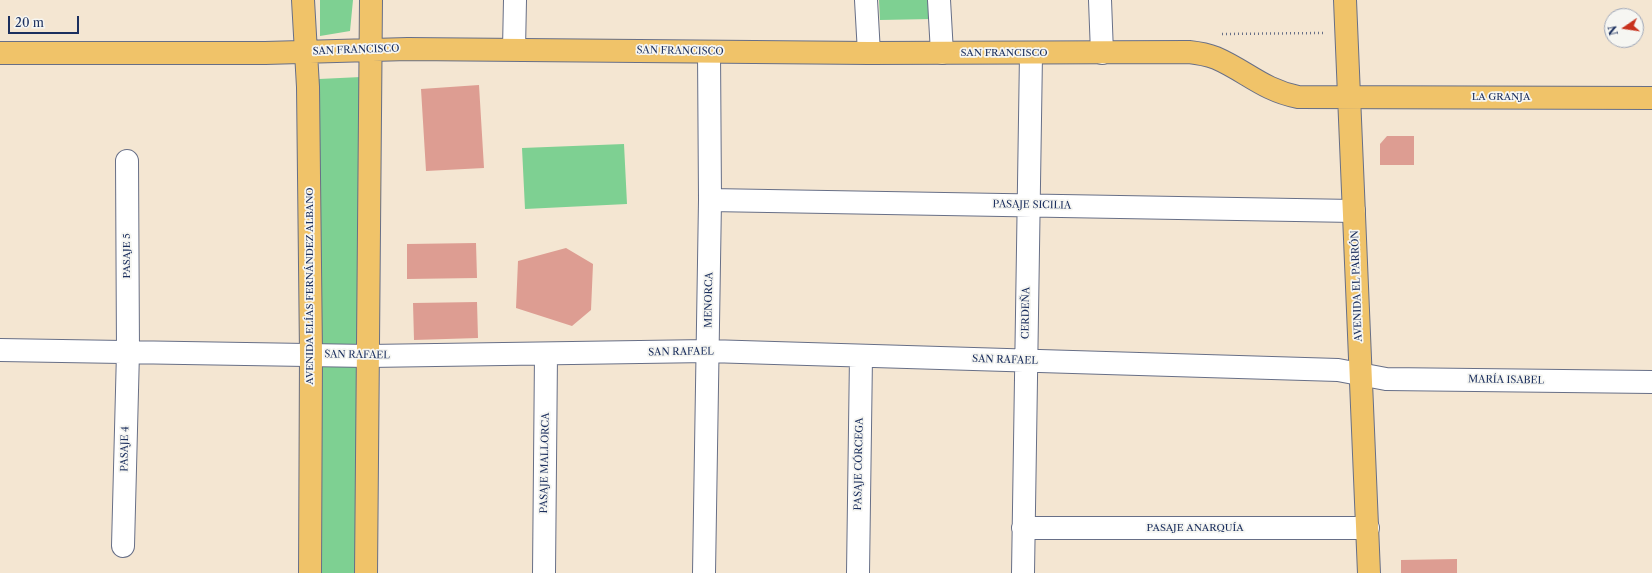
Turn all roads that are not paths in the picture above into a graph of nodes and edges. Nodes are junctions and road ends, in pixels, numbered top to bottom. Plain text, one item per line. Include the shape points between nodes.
1 (303, 0) edge
2 (371, 0) edge
3 (515, 0) edge
4 (866, 0) edge
5 (939, 0) edge
6 (1100, 0) edge
7 (1345, 0) edge
8 (514, 49) junction
9 (370, 50) junction
10 (307, 52) junction
11 (709, 52) junction
12 (0, 53) edge
13 (868, 53) junction
14 (1102, 53) junction
15 (942, 54) junction
16 (1031, 54) junction
17 (1349, 97) junction
18 (1652, 98) edge
19 (127, 161) dead end
20 (710, 200) junction
21 (1028, 205) junction
22 (1354, 211) junction
23 (0, 350) edge
24 (708, 351) junction
25 (128, 352) junction
26 (311, 354) junction
27 (546, 354) junction
28 (368, 356) junction
29 (861, 356) junction
30 (1025, 360) junction
31 (1361, 374) junction
32 (1652, 382) edge
33 (1023, 528) junction
34 (1368, 528) junction
35 (123, 546) dead end
36 (310, 573) edge
37 (366, 573) edge
38 (544, 573) edge
39 (704, 573) edge
40 (858, 573) edge
41 (1023, 573) edge
42 (1369, 573) edge

1 - 10 main road, AVENIDA ELÍAS FERNÁNDEZ ALBANO
2 - 9 main road
3 - 8 street
4 - 13 street
5 - 15 street
6 - 14 street
7 - 17 main road, AVENIDA EL PARRÓN
8 - 9 main road, SAN FRANCISCO
8 - 11 main road, SAN FRANCISCO
9 - 10 main road, SAN FRANCISCO
9 - 28 main road
10 - 12 main road, SAN FRANCISCO
10 - 26 main road, AVENIDA ELÍAS FERNÁNDEZ ALBANO
11 - 13 main road, SAN FRANCISCO
11 - 20 street, MENORCA
13 - 15 main road, SAN FRANCISCO
14 - 16 main road, SAN FRANCISCO
14 - 17 main road, SAN FRANCISCO via 1203,54 1216,58 1264,86 1285,94 1310,98
15 - 16 main road, SAN FRANCISCO
16 - 21 street, CERDEÑA
17 - 18 main road, LA GRANJA
17 - 22 main road, AVENIDA EL PARRÓN
19 - 25 street, PASAJE 5
20 - 21 street, PASAJE SICILIA
20 - 24 street, MENORCA
21 - 22 street, PASAJE SICILIA
21 - 30 street, CERDEÑA
22 - 31 main road, AVENIDA EL PARRÓN
23 - 25 street, SAN RAFAEL
24 - 27 street, SAN RAFAEL
24 - 29 street, SAN RAFAEL
24 - 39 street, MENORCA
25 - 26 street, SAN RAFAEL
25 - 35 street, PASAJE 4
26 - 28 street, SAN RAFAEL
26 - 36 main road, AVENIDA ELÍAS FERNÁNDEZ ALBANO
27 - 28 street, SAN RAFAEL
27 - 38 street, PASAJE MALLORCA
28 - 37 main road
29 - 30 street, SAN RAFAEL
29 - 40 street, PASAJE CÓRCEGA
30 - 31 street, SAN RAFAEL via 1338,370
30 - 33 street, CERDEÑA
31 - 32 street, MARÍA ISABEL via 1386,379
31 - 34 main road, AVENIDA EL PARRÓN
33 - 34 street, PASAJE ANARQUÍA
33 - 41 street, CERDEÑA
34 - 42 main road, AVENIDA EL PARRÓN

